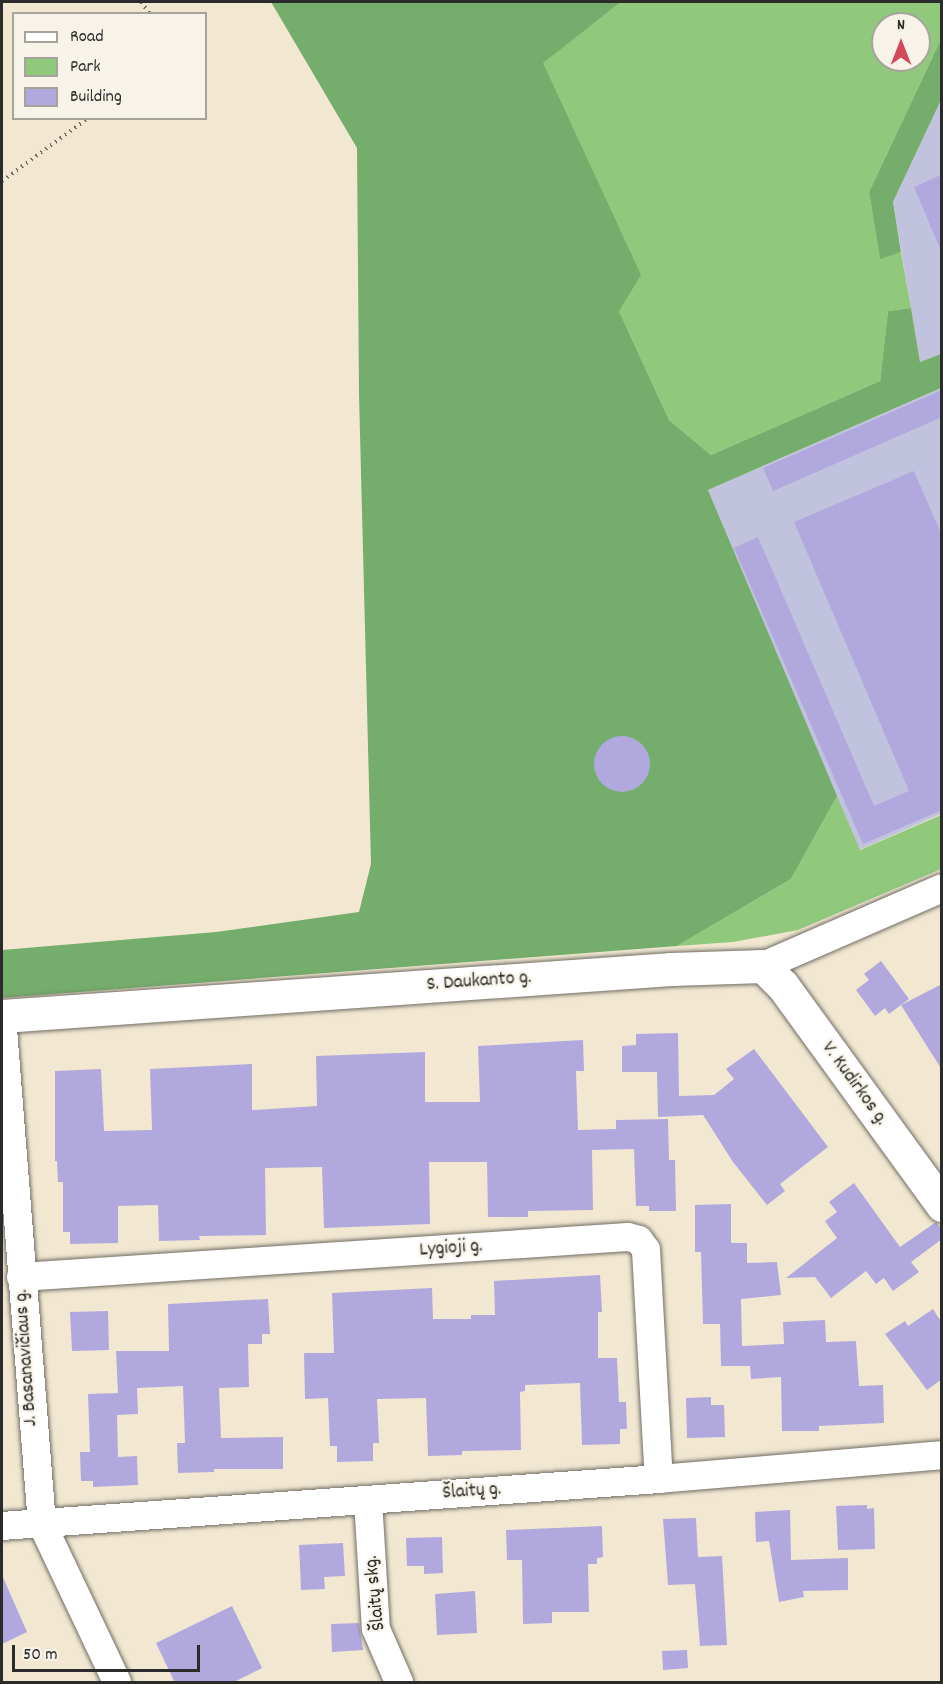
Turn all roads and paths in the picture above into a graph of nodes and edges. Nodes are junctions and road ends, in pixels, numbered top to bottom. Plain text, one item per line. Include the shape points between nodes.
1 (85, 120) edge
2 (2, 181) edge
3 (942, 888) edge
4 (763, 966) junction
5 (2, 1016) edge
6 (942, 1205) edge
7 (21, 1277) junction
8 (942, 1455) edge
9 (659, 1479) junction
10 (368, 1500) junction
11 (42, 1524) junction
12 (2, 1526) edge
13 (117, 1683) edge
14 (399, 1683) edge

1 - 2 path
3 - 4 street, S. Daukanto g.
4 - 5 street, S. Daukanto g. via 683,968
4 - 6 street, V. Kudirkos g. via 783,986
5 - 7 street, J. Basanavičiaus g.
7 - 9 street, Lygioji g. via 628,1237 639,1240 646,1250
7 - 11 street, J. Basanavičiaus g.
8 - 9 street, Šlaitų g.
9 - 10 street, Šlaitų g.
10 - 11 street, Šlaitų g.
10 - 14 street, Šlaitų skg. via 376,1629
11 - 12 street, Šlaitų g.
11 - 13 street, J. Basanavičiaus g.

